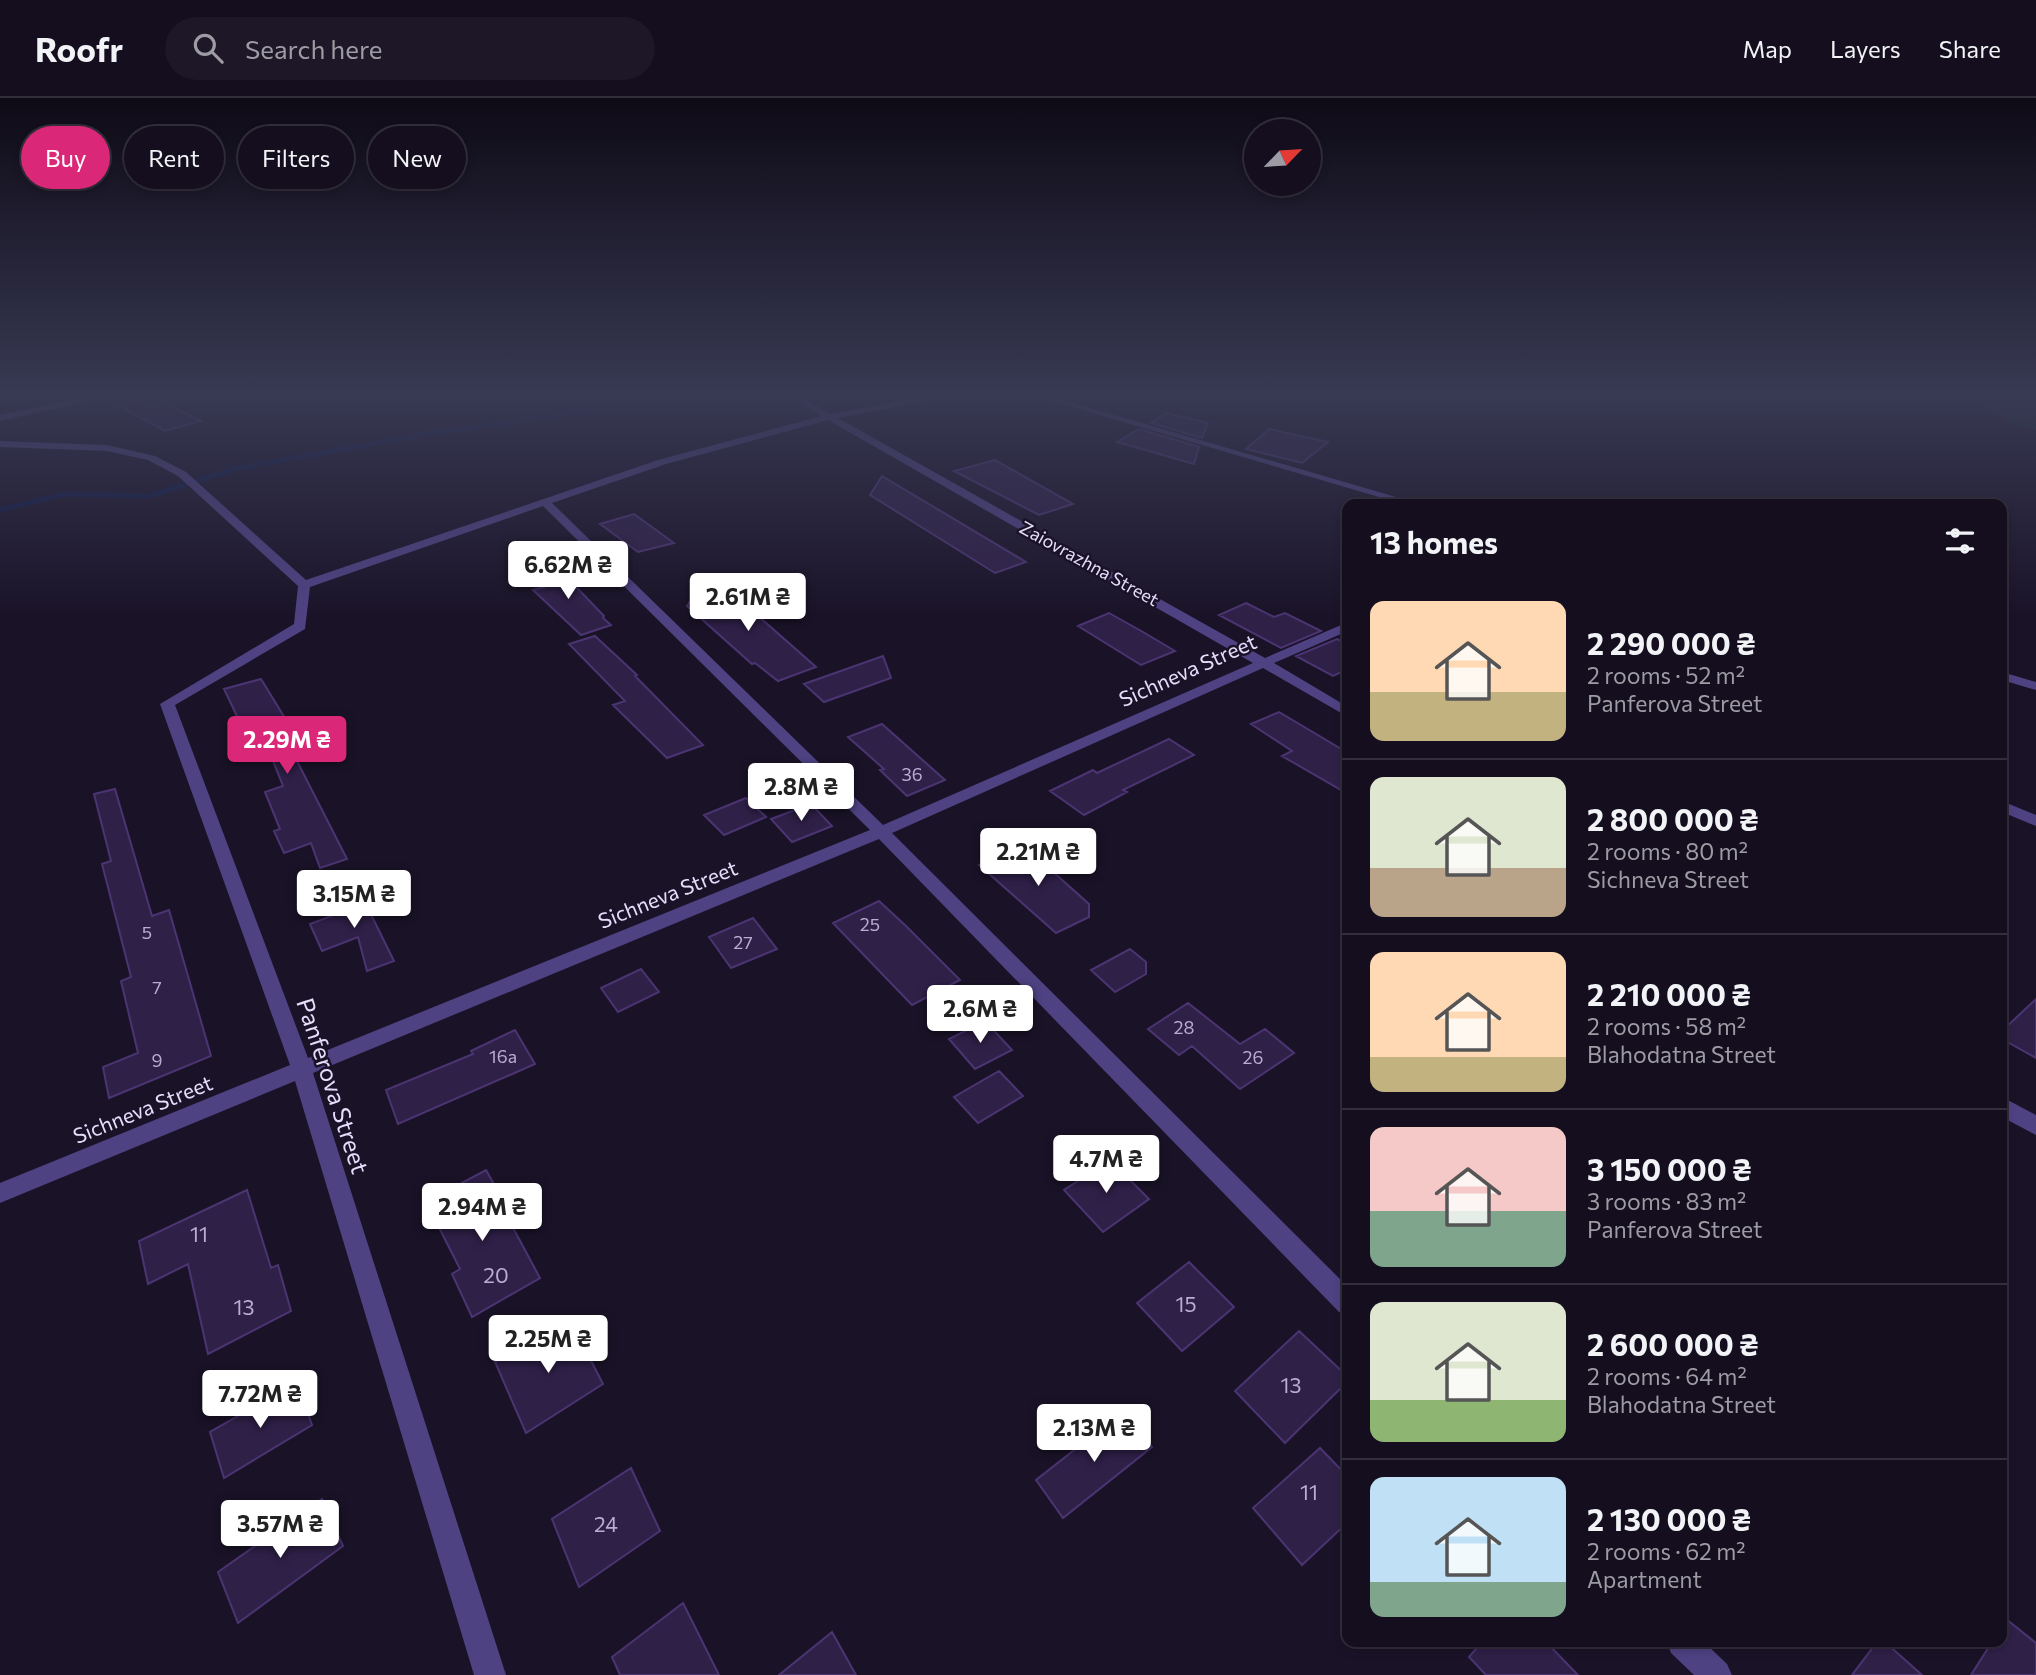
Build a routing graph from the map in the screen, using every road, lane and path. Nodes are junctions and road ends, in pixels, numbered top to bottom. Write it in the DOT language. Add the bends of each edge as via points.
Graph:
graph roads {
  1 [pos="173,470"];
  2 [pos="641,470"];
  3 [pos="922,470"];
  4 [pos="1295,470"];
  5 [pos="1398,499"];
  6 [pos="546,503"];
  7 [pos="304,585"];
  8 [pos="1342,629"];
  9 [pos="1264,663"];
  10 [pos="2007,677"];
  11 [pos="2036,686"];
  12 [pos="1342,709"];
  13 [pos="2007,808"];
  14 [pos="2036,821"];
  15 [pos="881,832"];
  16 [pos="302,1070"];
  17 [pos="2007,1109"];
  18 [pos="2036,1126"];
  19 [pos="0,1193"];
  20 [pos="1342,1298"];
  21 [pos="1687,1647"];
  22 [pos="490,1675"];
  23 [pos="1716,1675"];
  1 -- 7 [label="street"];
  2 -- 6 [label="street"];
  3 -- 9 [label="street, Zaiovrazhna Street"];
  4 -- 5 [label="street"];
  6 -- 7 [label="street"];
  6 -- 15 [label="street"];
  7 -- 16 [label="street, Panferova Street" via="300,626 167,704"];
  8 -- 9 [label="street, Sichneva Street"];
  9 -- 12 [label="street, Zaiovrazhna Street"];
  9 -- 15 [label="street, Sichneva Street"];
  10 -- 11 [label="street"];
  13 -- 14 [label="street"];
  15 -- 16 [label="street, Sichneva Street"];
  15 -- 20 [label="street"];
  16 -- 19 [label="street, Sichneva Street"];
  16 -- 22 [label="street, Panferova Street"];
  17 -- 18 [label="street"];
  21 -- 23 [label="street"];
}
